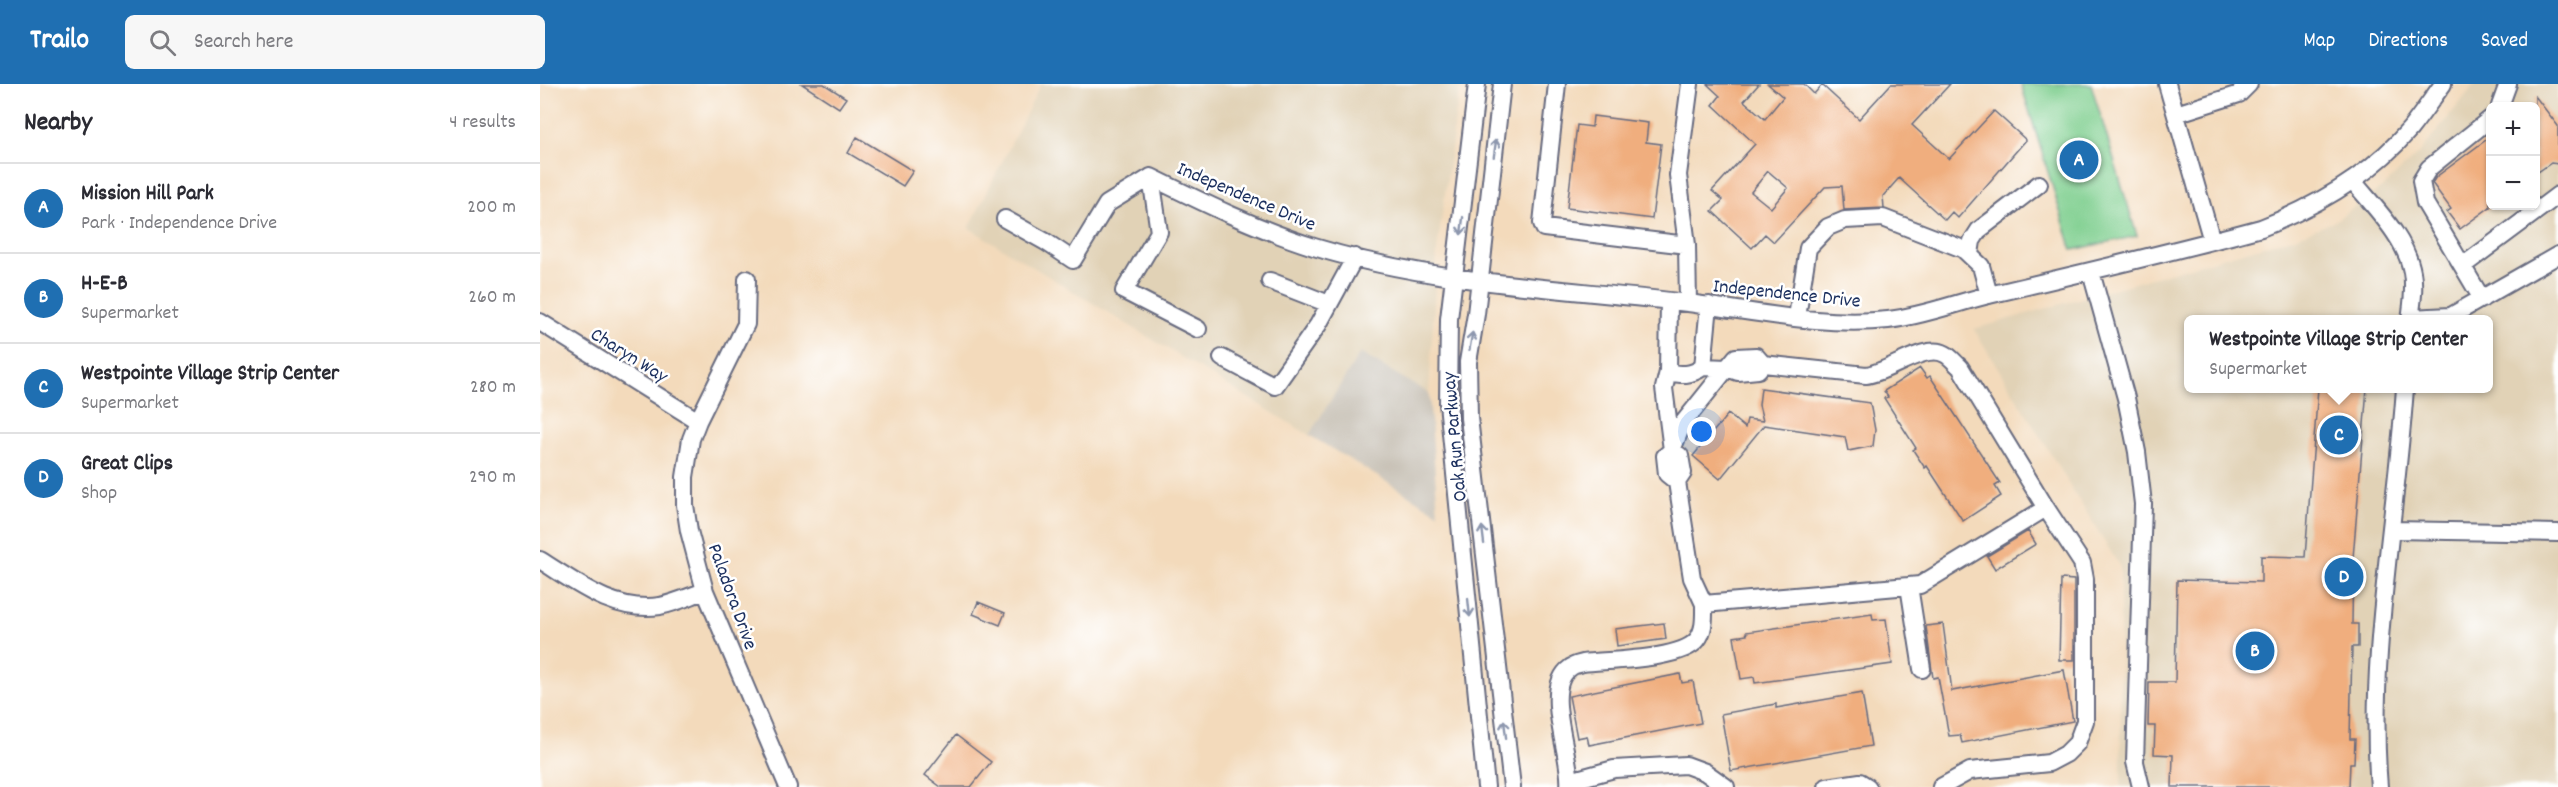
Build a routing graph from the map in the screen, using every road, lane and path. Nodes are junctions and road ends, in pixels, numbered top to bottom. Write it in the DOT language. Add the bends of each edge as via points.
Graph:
graph roads {
  1 [pos="1477,84"];
  2 [pos="1502,84"];
  3 [pos="1557,84"];
  4 [pos="1690,84"];
  5 [pos="2167,84"];
  6 [pos="2249,84"];
  7 [pos="2443,84"];
  8 [pos="2508,84"];
  9 [pos="2501,102"];
  10 [pos="2176,114"];
  11 [pos="2486,122"];
  12 [pos="1151,177"];
  13 [pos="2353,181"];
  14 [pos="2039,184"];
  15 [pos="2558,195"];
  16 [pos="1005,219"];
  17 [pos="2212,241"];
  18 [pos="1687,245"];
  19 [pos="1970,254"];
  20 [pos="2558,255"];
  21 [pos="1355,258"];
  22 [pos="2464,265"];
  23 [pos="2091,272"];
  24 [pos="1454,278"];
  25 [pos="747,279"];
  26 [pos="1480,280"];
  27 [pos="1270,281"];
  28 [pos="1989,295"];
  29 [pos="2482,299"];
  30 [pos="1669,301"];
  31 [pos="1688,303"];
  32 [pos="1329,304"];
  33 [pos="1708,305"];
  34 [pos="2410,315"];
  35 [pos="2453,315"];
  36 [pos="1797,317"];
  37 [pos="540,322"];
  38 [pos="1198,329"];
  39 [pos="1222,358"];
  40 [pos="1703,368"];
  41 [pos="1727,368"];
  42 [pos="1668,372"];
  43 [pos="2405,393"];
  44 [pos="698,421"];
  45 [pos="1672,450"];
  46 [pos="2046,508"];
  47 [pos="2392,530"];
  48 [pos="2558,533"];
  49 [pos="540,560"];
  50 [pos="1909,586"];
  51 [pos="705,591"];
  52 [pos="1704,604"];
  53 [pos="1922,669"];
  54 [pos="1569,784"];
  55 [pos="788,787"];
  56 [pos="1486,787"];
  57 [pos="1512,787"];
  58 [pos="1726,787"];
  59 [pos="1827,787"];
  60 [pos="1868,787"];
  61 [pos="1941,787"];
  62 [pos="2141,787"];
  63 [pos="2379,787"];
  1 -- 24 [label="street, Oak Run Parkway, one-way"];
  26 -- 2 [label="street, Oak Run Parkway, one-way"];
  3 -- 18 [label="street" via="1544,228"];
  4 -- 18 [label="street" via="1678,175"];
  5 -- 10 [label="street"];
  6 -- 10 [label="street" via="2239,94"];
  7 -- 13 [label="street, Independence Drive" via="2394,146"];
  8 -- 9 [label="street"];
  10 -- 17 [label="street"];
  11 -- 22 [label="street" via="2429,168 2421,181 2426,203"];
  12 -- 16 [label="street" via="1107,204 1073,260"];
  12 -- 21 [label="street, Independence Drive" via="1272,233"];
  12 -- 38 [label="street" via="1159,232 1124,291"];
  13 -- 17 [label="street, Independence Drive" via="2284,219"];
  13 -- 34 [label="street" via="2407,256 2413,279"];
  14 -- 19 [label="street" via="1979,230"];
  15 -- 22 [label="street"];
  17 -- 23 [label="street, Independence Drive"];
  18 -- 31 [label="street"];
  19 -- 28 [label="street" via="1981,266"];
  19 -- 36 [label="street" via="1883,218 1845,220 1828,227 1808,248"];
  20 -- 29 [label="street"];
  21 -- 24 [label="street, Independence Drive"];
  21 -- 32 [label="street"];
  22 -- 29 [label="street"];
  23 -- 28 [label="street, Independence Drive"];
  23 -- 62 [label="street" via="2126,398 2144,504 2135,762"];
  24 -- 26 [label="street, Independence Drive"];
  24 -- 56 [label="street, Oak Run Parkway, one-way" via="1449,319 1448,403"];
  25 -- 44 [label="street, Paladora Drive" via="746,324"];
  26 -- 30 [label="street, Independence Drive"];
  57 -- 26 [label="street, Oak Run Parkway, one-way" via="1469,418 1468,362"];
  27 -- 32 [label="street"];
  28 -- 36 [label="street, Independence Drive" via="1889,320 1852,322"];
  29 -- 35 [label="street"];
  30 -- 31 [label="street, Independence Drive"];
  30 -- 42 [label="street"];
  31 -- 33 [label="street, Independence Drive"];
  32 -- 39 [label="street" via="1275,386"];
  33 -- 36 [label="street, Independence Drive"];
  33 -- 40 [label="street"];
  37 -- 44 [label="street, Charyn Way"];
  40 -- 41 [label="street"];
  40 -- 42 [label="street" via="1693,374"];
  41 -- 45 [label="street" via="1683,423"];
  41 -- 46 [label="street" via="1738,372 1758,370 1763,364 1866,375 1882,372 1910,357 1940,352 1960,367"];
  42 -- 45 [label="street" via="1664,388"];
  43 -- 47 [label="street"];
  44 -- 51 [label="street, Paladora Drive" via="687,458 685,505"];
  45 -- 52 [label="street" via="1680,456 1682,464 1683,473 1677,482 1692,578"];
  46 -- 50 [label="street" via="1920,585"];
  46 -- 61 [label="street" via="2082,563 2085,579 2085,721 2077,743 2049,763 1970,771"];
  47 -- 48 [label="street"];
  47 -- 63 [label="street" via="2380,650"];
  49 -- 51 [label="street" via="612,602 638,608"];
  50 -- 52 [label="street"];
  50 -- 53 [label="street"];
  51 -- 55 [label="street, Paladora Drive"];
  52 -- 54 [label="street" via="1701,633 1692,645 1675,652 1583,663 1570,667 1563,675 1558,709"];
  54 -- 58 [label="street" via="1614,769 1686,765 1705,772"];
  59 -- 60 [label="street" via="1860,782"];
}
